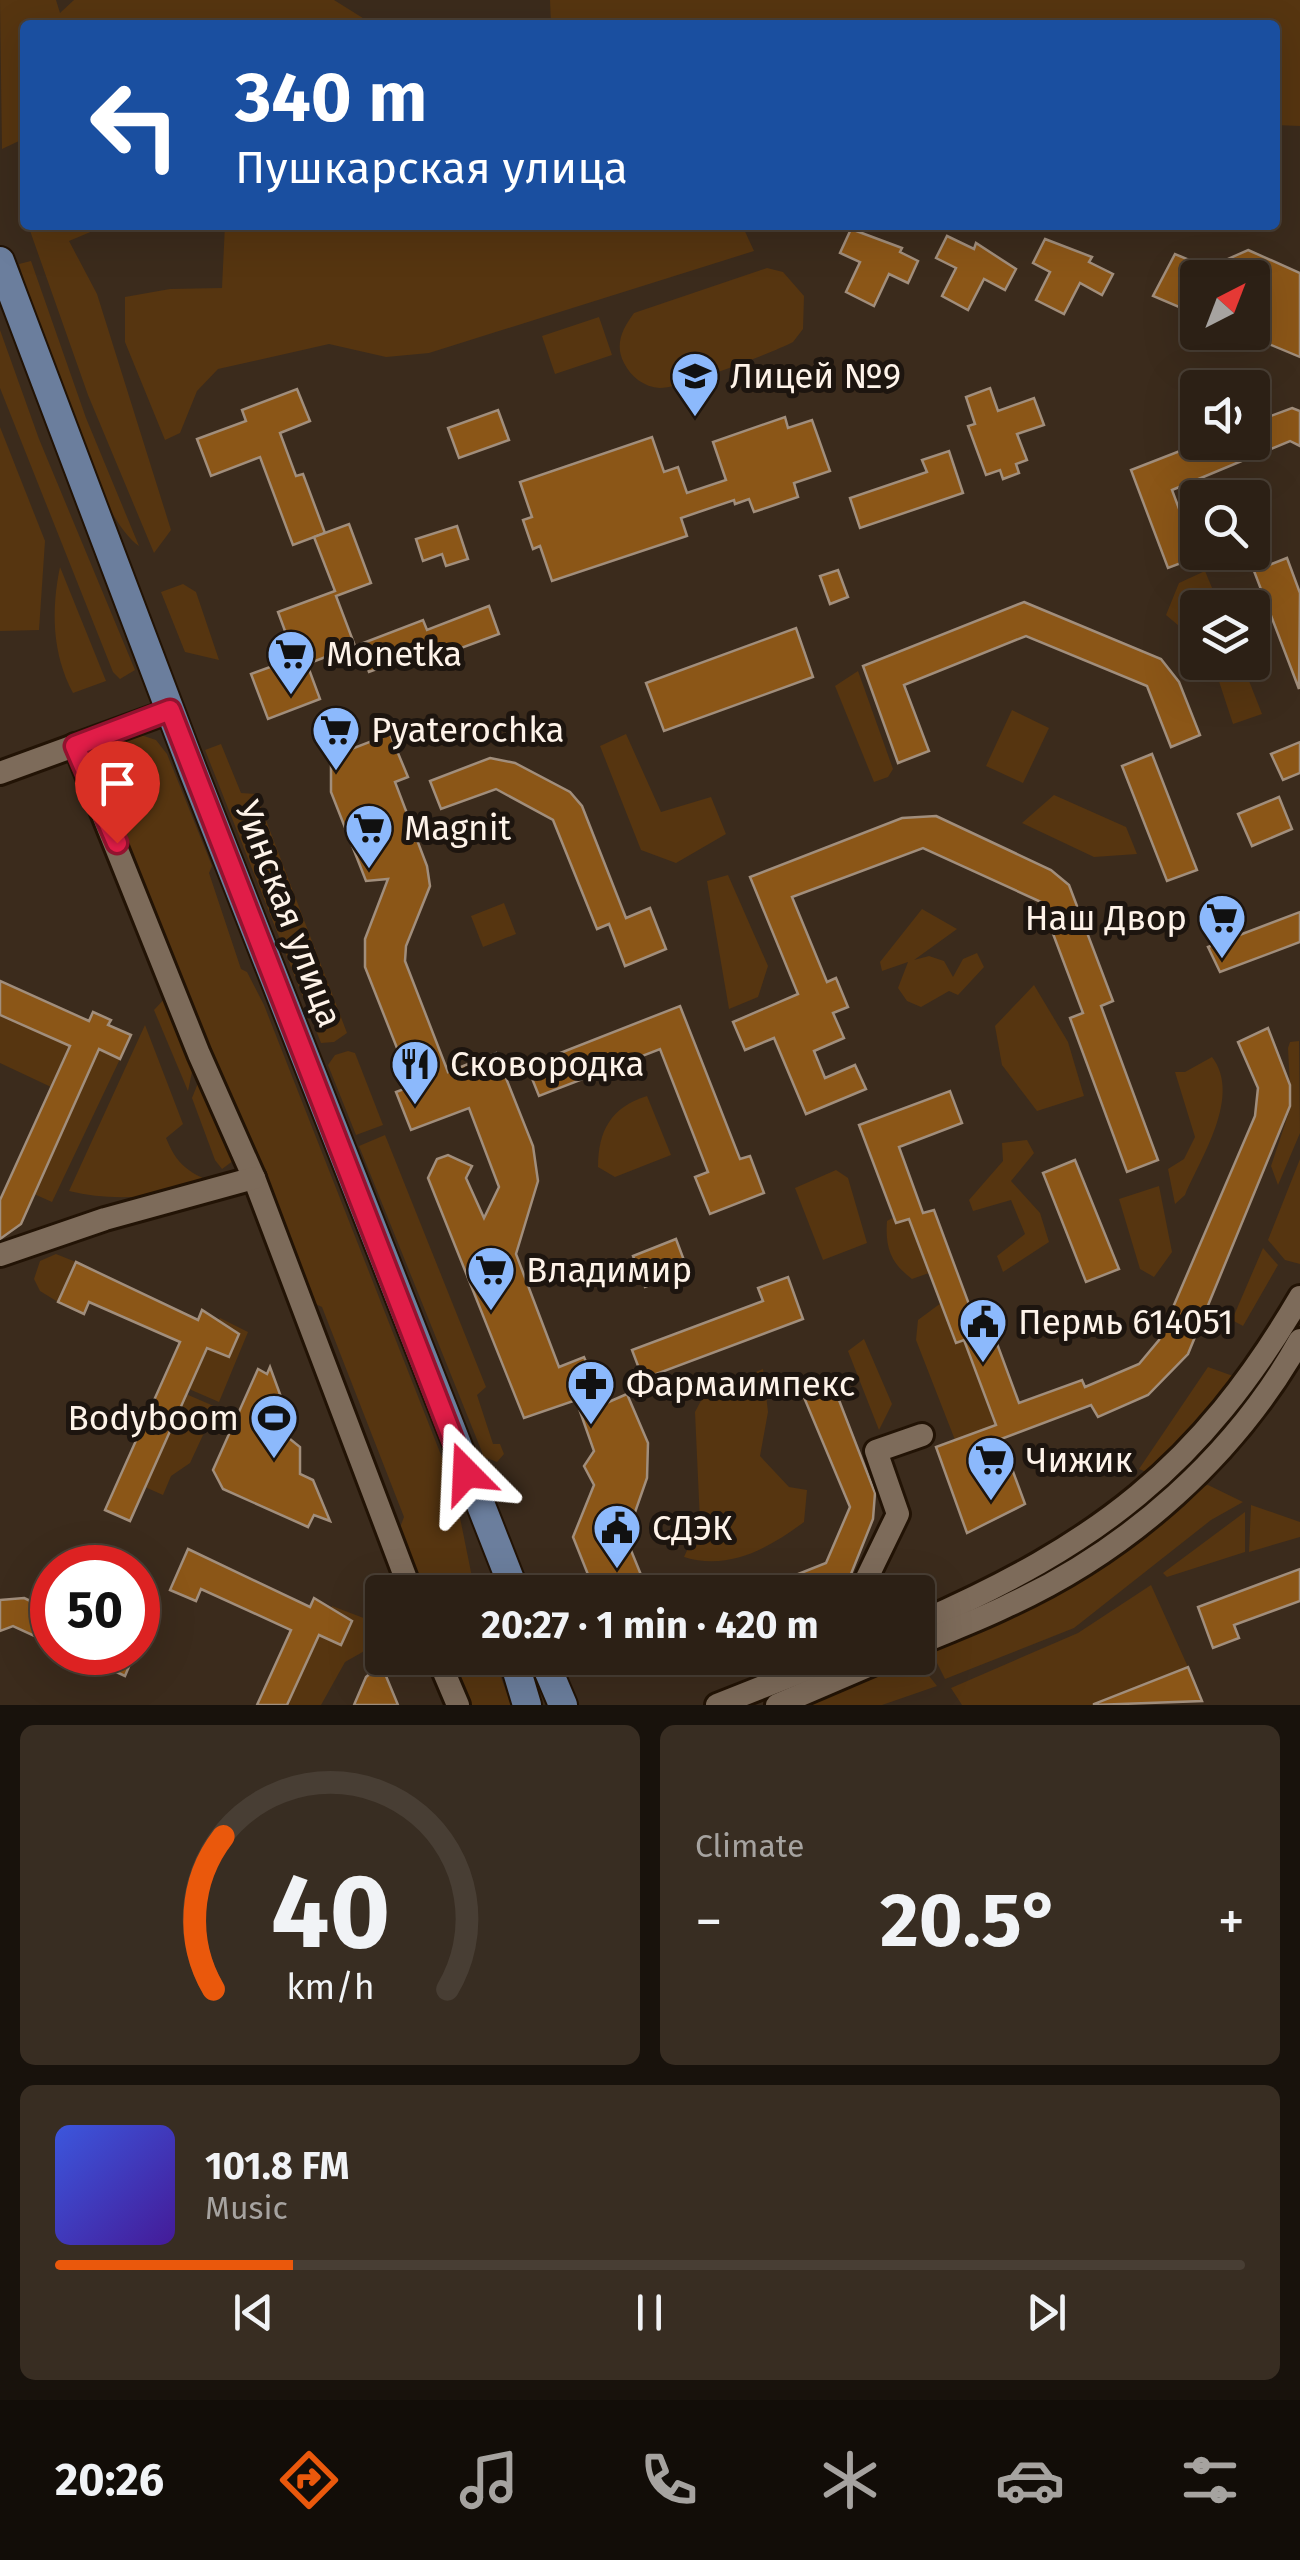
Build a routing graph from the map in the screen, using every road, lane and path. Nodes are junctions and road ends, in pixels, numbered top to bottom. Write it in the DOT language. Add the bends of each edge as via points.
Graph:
graph roads {
  1 [pos="0,261"];
  2 [pos="170,710"];
  3 [pos="75,746"];
  4 [pos="0,773"];
  5 [pos="254,1178"];
  6 [pos="0,1255"];
  7 [pos="1300,1298"];
  8 [pos="1300,1340"];
  9 [pos="922,1435"];
  10 [pos="480,1510"];
  11 [pos="406,1575"];
  12 [pos="494,1575"];
  13 [pos="508,1575"];
  14 [pos="868,1575"];
  15 [pos="935,1615"];
  16 [pos="935,1637"];
  17 [pos="445,1675"];
  18 [pos="518,1675"];
  19 [pos="550,1675"];
  20 [pos="793,1675"];
  21 [pos="847,1675"];
  22 [pos="458,1705"];
  23 [pos="527,1705"];
  24 [pos="563,1705"];
  25 [pos="717,1705"];
  26 [pos="777,1705"];
  1 -- 2 [label="main road, Уинская улица"];
  2 -- 3 [label="street"];
  2 -- 10 [label="main road, Уинская улица"];
  3 -- 4 [label="street"];
  3 -- 5 [label="street"];
  5 -- 6 [label="street"];
  5 -- 11 [label="street"];
  7 -- 15 [label="street" via="1216,1422 1150,1488 1033,1570"];
  8 -- 16 [label="street" via="1205,1467 1146,1520 1011,1605"];
  9 -- 14 [label="street" via="876,1451 898,1514"];
  10 -- 12 [label="main road"];
  10 -- 13 [label="main road, Уинская улица"];
  17 -- 22 [label="street"];
  18 -- 23 [label="main road"];
  19 -- 24 [label="main road"];
  20 -- 25 [label="street"];
  21 -- 26 [label="street"];
}
